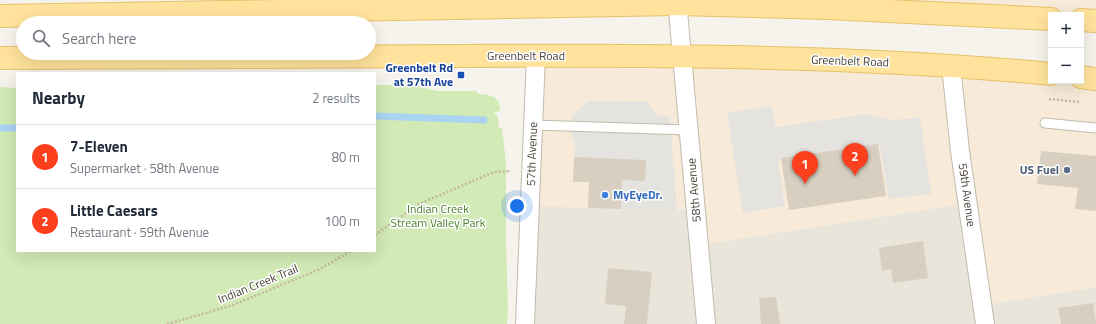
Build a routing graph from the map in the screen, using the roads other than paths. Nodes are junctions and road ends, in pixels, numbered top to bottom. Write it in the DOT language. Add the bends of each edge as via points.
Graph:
graph roads {
  1 [pos="677,2"];
  2 [pos="556,3"];
  3 [pos="370,4"];
  4 [pos="323,5"];
  5 [pos="0,16"];
  6 [pos="1048,19"];
  7 [pos="1084,20"];
  8 [pos="1096,21"];
  9 [pos="536,55"];
  10 [pos="376,56"];
  11 [pos="683,56"];
  12 [pos="0,58"];
  13 [pos="16,58"];
  14 [pos="951,66"];
  15 [pos="1048,74"];
  16 [pos="1084,77"];
  17 [pos="1096,79"];
  18 [pos="1045,124"];
  19 [pos="533,125"];
  20 [pos="1096,128"];
  21 [pos="689,130"];
  22 [pos="525,324"];
  23 [pos="706,324"];
  24 [pos="985,324"];
  1 -- 2 [label="main road"];
  1 -- 6 [label="main road"];
  1 -- 11 [label="street, 58th Avenue"];
  2 -- 3 [label="main road"];
  3 -- 4 [label="main road"];
  4 -- 5 [label="main road"];
  7 -- 8 [label="main road"];
  9 -- 10 [label="main road, Greenbelt Road"];
  9 -- 11 [label="main road, Greenbelt Road"];
  9 -- 19 [label="street, 57th Avenue"];
  11 -- 14 [label="main road, Greenbelt Road"];
  11 -- 21 [label="street, 58th Avenue"];
  12 -- 13 [label="main road, Greenbelt Road"];
  14 -- 15 [label="main road, Greenbelt Road"];
  14 -- 24 [label="street, 59th Avenue" via="960,151"];
  16 -- 17 [label="main road"];
  18 -- 20 [label="lane"];
  19 -- 21 [label="lane"];
  19 -- 22 [label="street, 57th Avenue"];
  21 -- 23 [label="street, 58th Avenue"];
}
